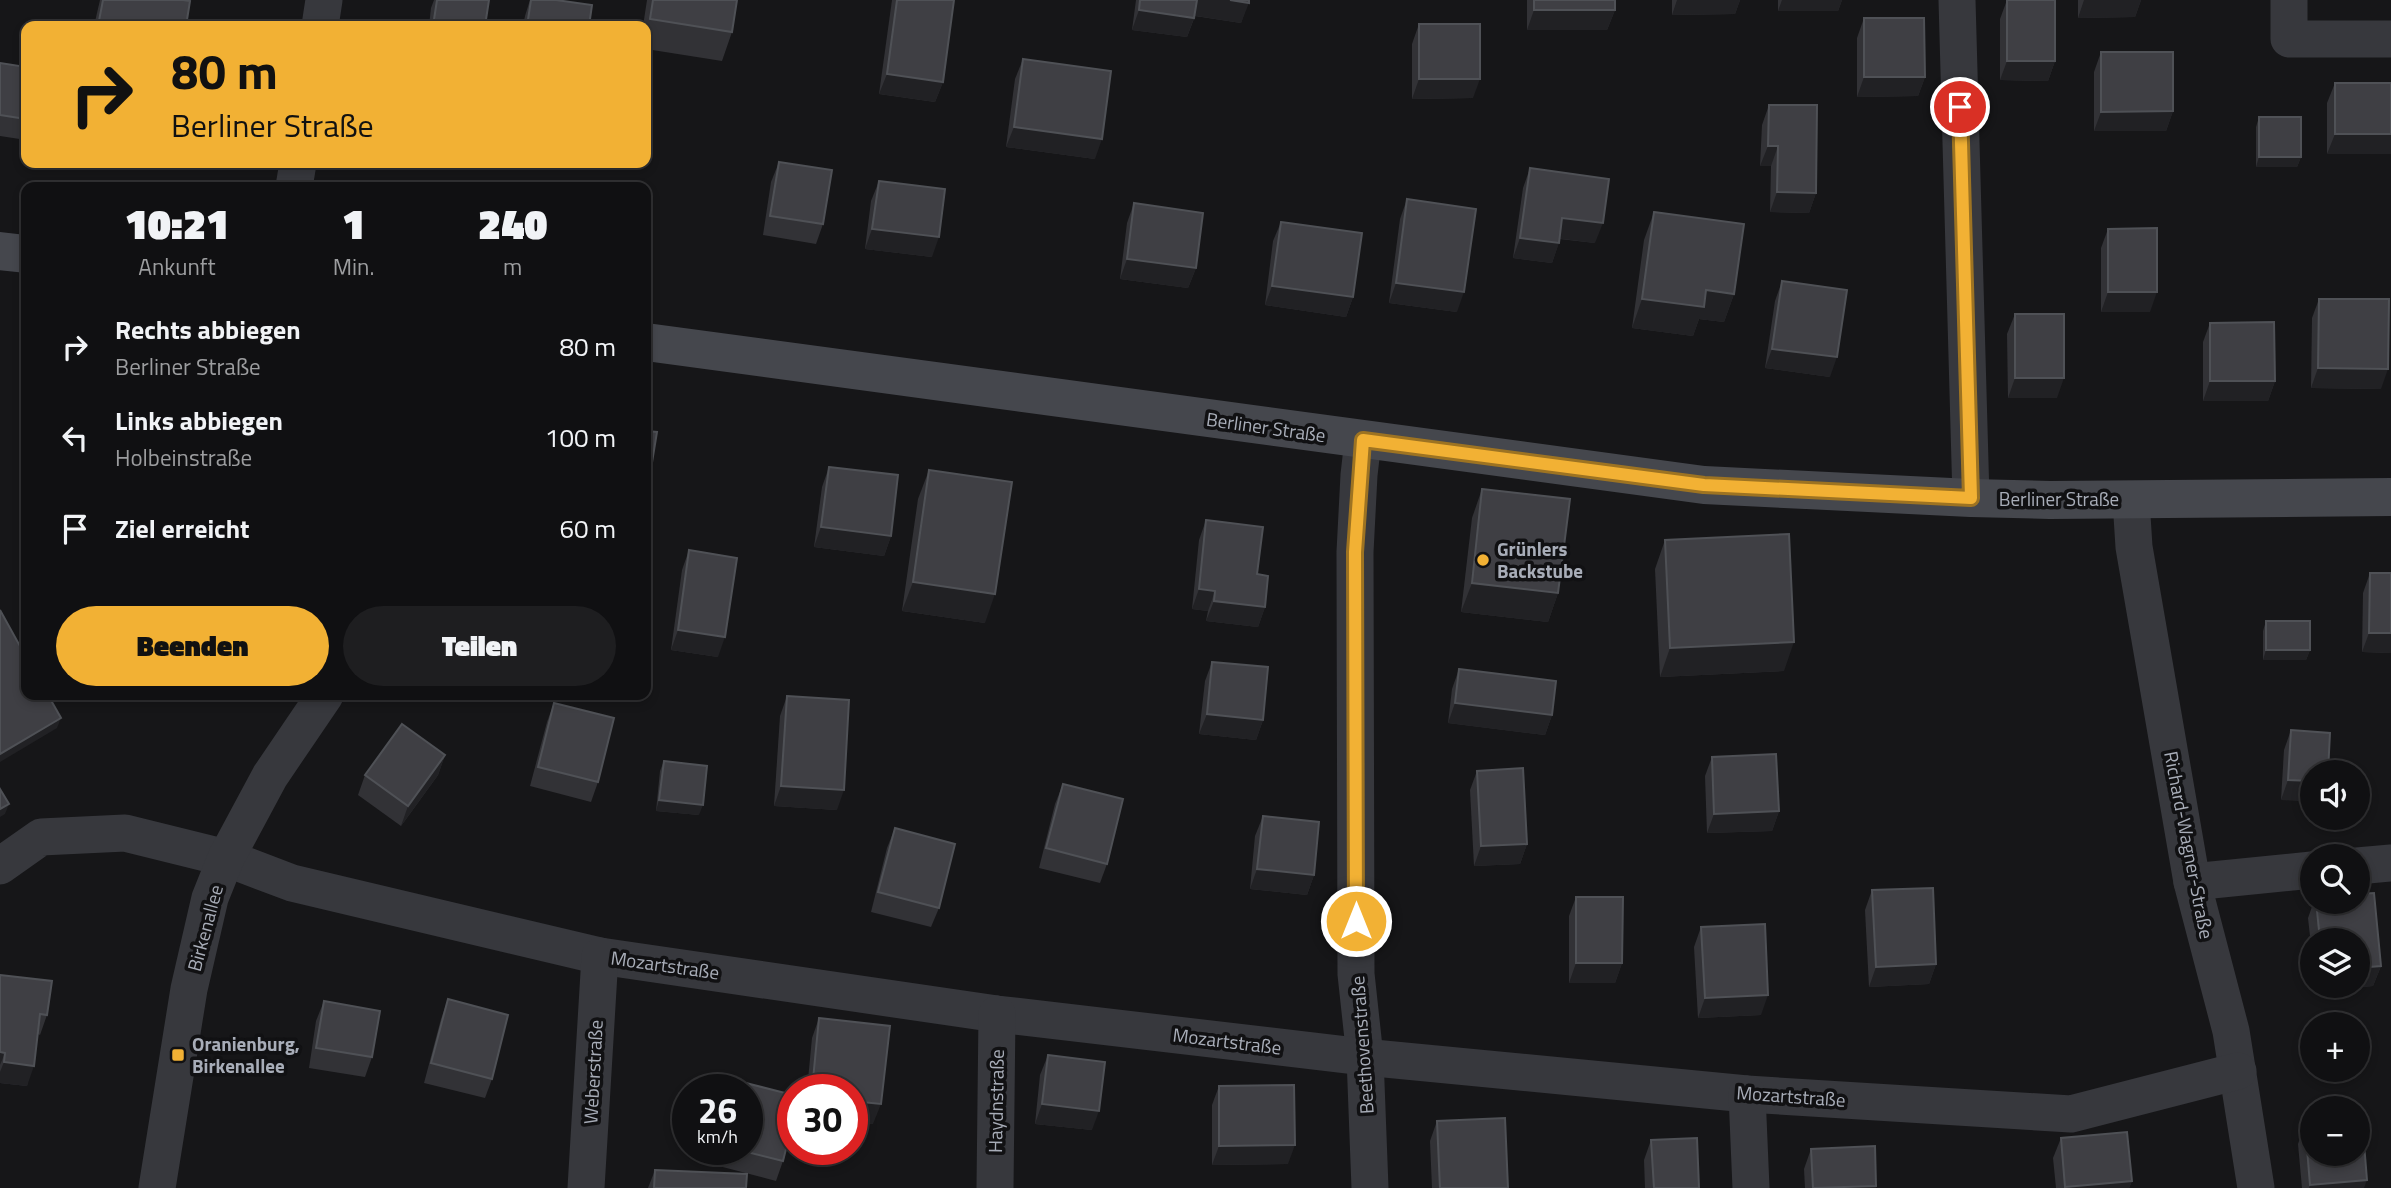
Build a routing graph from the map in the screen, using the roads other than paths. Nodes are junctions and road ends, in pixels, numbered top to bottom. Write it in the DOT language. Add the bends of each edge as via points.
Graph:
graph roads {
  1 [pos="324,0"];
  2 [pos="1957,0"];
  3 [pos="2289,0"];
  4 [pos="321,21"];
  5 [pos="2391,39"];
  6 [pos="0,251"];
  7 [pos="21,253"];
  8 [pos="651,343"];
  9 [pos="1363,440"];
  10 [pos="2391,497"];
  11 [pos="1971,498"];
  12 [pos="2131,500"];
  13 [pos="322,700"];
  14 [pos="226,858"];
  15 [pos="2391,863"];
  16 [pos="2370,865"];
  17 [pos="0,866"];
  18 [pos="2300,871"];
  19 [pos="2192,883"];
  20 [pos="600,956"];
  21 [pos="997,1014"];
  22 [pos="1365,1057"];
  23 [pos="2238,1071"];
  24 [pos="1747,1094"];
  25 [pos="157,1188"];
  26 [pos="586,1188"];
  27 [pos="995,1188"];
  28 [pos="1370,1188"];
  29 [pos="1751,1188"];
  30 [pos="2256,1188"];
  1 -- 4 [label="street"];
  2 -- 11 [label="street"];
  3 -- 5 [label="street" via="2289,39"];
  6 -- 7 [label="main road"];
  8 -- 9 [label="main road, Berliner Straße"];
  9 -- 11 [label="main road, Berliner Straße" via="1704,485"];
  9 -- 22 [label="street, Beethovenstraße" via="1355,552 1356,974"];
  10 -- 12 [label="main road, Berliner Straße"];
  11 -- 12 [label="main road, Berliner Straße"];
  12 -- 19 [label="street, Richard-Wagner-Straße" via="2134,547"];
  13 -- 14 [label="street, Birkenallee" via="270,776"];
  14 -- 17 [label="street, Mozartstraße" via="125,832 41,837"];
  14 -- 20 [label="street, Mozartstraße" via="292,883"];
  14 -- 25 [label="street, Birkenallee" via="210,898 189,989"];
  15 -- 16 [label="street"];
  18 -- 19 [label="street"];
  19 -- 23 [label="street, Richard-Wagner-Straße"];
  20 -- 21 [label="street, Mozartstraße"];
  20 -- 26 [label="street, Weberstraße"];
  21 -- 22 [label="street, Mozartstraße"];
  21 -- 27 [label="street, Haydnstraße"];
  22 -- 24 [label="street, Mozartstraße"];
  22 -- 28 [label="street, Beethovenstraße"];
  23 -- 24 [label="street, Mozartstraße" via="2071,1114"];
  23 -- 30 [label="street, Richard-Wagner-Straße"];
  24 -- 29 [label="street"];
}
